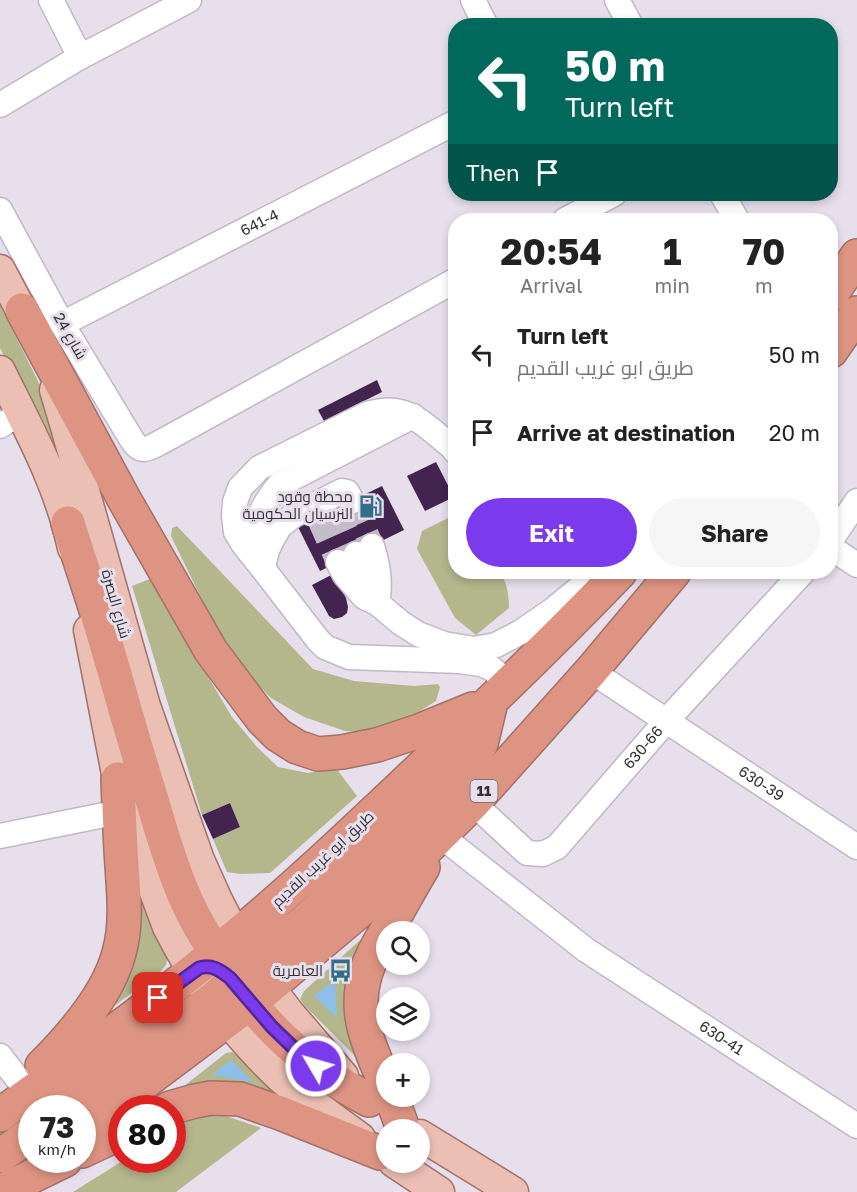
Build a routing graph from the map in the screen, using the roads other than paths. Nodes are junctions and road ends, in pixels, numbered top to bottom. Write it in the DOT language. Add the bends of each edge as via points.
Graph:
graph roads {
  1 [pos="51,0"];
  2 [pos="189,0"];
  3 [pos="473,0"];
  4 [pos="617,0"];
  5 [pos="482,18"];
  6 [pos="627,18"];
  7 [pos="80,57"];
  8 [pos="0,105"];
  9 [pos="448,126"];
  10 [pos="601,201"];
  11 [pos="0,210"];
  12 [pos="578,213"];
  13 [pos="857,256"];
  14 [pos="0,270"];
  15 [pos="448,284"];
  16 [pos="838,284"];
  17 [pos="22,310"];
  18 [pos="857,313"];
  19 [pos="62,324"];
  20 [pos="838,341"];
  21 [pos="0,371"];
  22 [pos="10,420"];
  23 [pos="448,444"];
  24 [pos="857,501"];
  25 [pos="330,506"];
  26 [pos="68,523"];
  27 [pos="838,530"];
  28 [pos="838,553"];
  29 [pos="355,554"];
  30 [pos="857,565"];
  31 [pos="264,570"];
  32 [pos="591,579"];
  33 [pos="613,579"];
  34 [pos="668,579"];
  35 [pos="797,579"];
  36 [pos="591,671"];
  37 [pos="496,697"];
  38 [pos="667,720"];
  39 [pos="118,779"];
  40 [pos="473,803"];
  41 [pos="119,812"];
  42 [pos="0,836"];
  43 [pos="441,836"];
  44 [pos="857,847"];
  45 [pos="233,979"];
  46 [pos="0,1056"];
  47 [pos="82,1095"];
  48 [pos="11,1097"];
  49 [pos="186,1104"];
  50 [pos="397,1112"];
  51 [pos="0,1115"];
  52 [pos="96,1115"];
  53 [pos="857,1126"];
  54 [pos="18,1143"];
  55 [pos="376,1150"];
  56 [pos="376,1153"];
  57 [pos="0,1156"];
  58 [pos="24,1173"];
  59 [pos="38,1173"];
  60 [pos="410,1173"];
  61 [pos="0,1191"];
  62 [pos="439,1192"];
  63 [pos="513,1192"];
  1 -- 7 [label="street"];
  2 -- 7 [label="street"];
  3 -- 5 [label="street"];
  4 -- 6 [label="street"];
  7 -- 8 [label="street"];
  9 -- 19 [label="street, 641-4"];
  10 -- 12 [label="street"];
  11 -- 19 [label="street, شارع 24"];
  13 -- 16 [label="highway"];
  14 -- 17 [label="main road, شارع البصرة"];
  15 -- 19 [label="street, شارع 24" via="150,448 141,449 134,444"];
  17 -- 37 [label="highway" via="211,651 278,735 318,754 342,752 419,731"];
  17 -- 45 [label="main road, شارع البصرة" via="40,346 66,427 145,706 216,898"];
  18 -- 20 [label="highway"];
  21 -- 22 [label="main road, شارع البصرة"];
  22 -- 26 [label="main road, شارع البصرة" via="54,485"];
  23 -- 31 [label="street" via="413,416 279,485 258,518 258,552"];
  24 -- 27 [label="street"];
  25 -- 31 [label="street" via="294,515 280,526 267,550"];
  26 -- 39 [label="main road, شارع البصرة"];
  26 -- 45 [label="highway" via="175,873 195,917"];
  28 -- 30 [label="street"];
  29 -- 32 [label="street" via="377,603 401,623 444,644 474,649 496,645 521,632"];
  31 -- 37 [label="street" via="325,646 357,658 481,664 496,672 502,681"];
  33 -- 37 [label="highway"];
  34 -- 36 [label="highway, 11"];
  35 -- 38 [label="street, 630-66"];
  36 -- 38 [label="street, 630-39"];
  36 -- 40 [label="highway, 11"];
  37 -- 45 [label="highway" via="482,744 460,773 304,922"];
  38 -- 40 [label="street, 630-66" via="557,848 543,854 527,853"];
  38 -- 44 [label="street, 630-39"];
  39 -- 41 [label="highway"];
  39 -- 45 [label="main road, شارع البصرة" via="132,830 168,927"];
  40 -- 43 [label="highway, 11"];
  41 -- 42 [label="street"];
  41 -- 48 [label="highway" via="125,916 110,980 57,1051"];
  43 -- 45 [label="highway, 11" via="357,914"];
  43 -- 50 [label="highway" via="376,947 362,988 364,1027"];
  43 -- 53 [label="street, 630-41" via="586,950"];
  45 -- 47 [label="highway"];
  45 -- 50 [label="highway" via="301,1055 354,1092"];
  45 -- 51 [label="highway, 11"];
  45 -- 52 [label="highway, 11"];
  45 -- 55 [label="main road" via="243,1038 308,1100"];
  46 -- 48 [label="street"];
  49 -- 56 [label="highway" via="211,1098 240,1099"];
  50 -- 63 [label="main road"];
  54 -- 57 [label="highway"];
  58 -- 61 [label="highway"];
  59 -- 61 [label="highway"];
  60 -- 62 [label="main road"];
}
